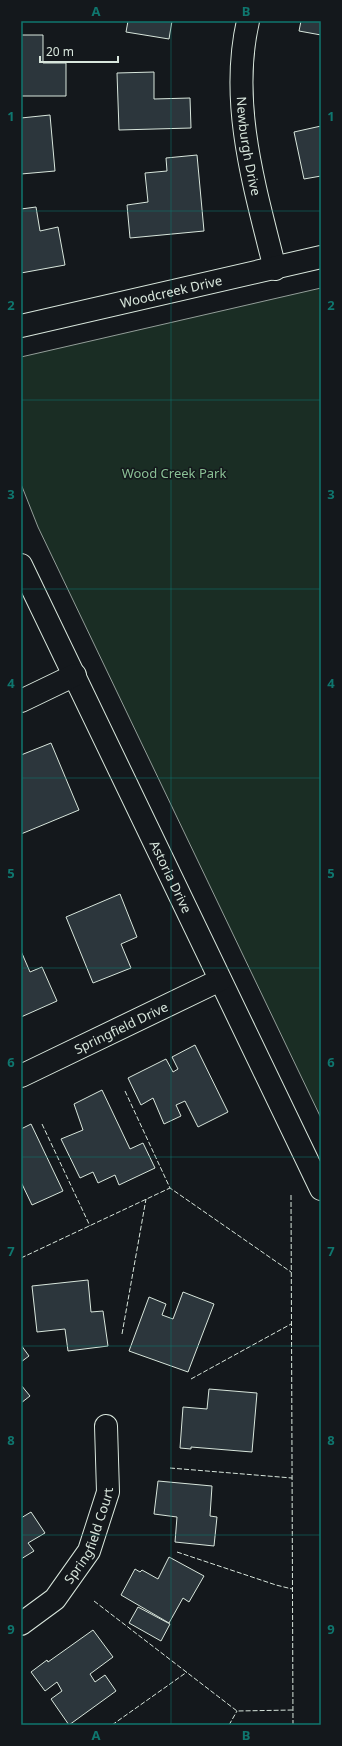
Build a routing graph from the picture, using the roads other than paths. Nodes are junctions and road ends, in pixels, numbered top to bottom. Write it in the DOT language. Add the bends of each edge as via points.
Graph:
graph roads {
  1 [pos="248,21"];
  2 [pos="321,258"];
  3 [pos="275,269"];
  4 [pos="21,326"];
  5 [pos="21,565"];
  6 [pos="75,675"];
  7 [pos="21,701"];
  8 [pos="220,980"];
  9 [pos="21,1076"];
  10 [pos="321,1189"];
  11 [pos="106,1426"];
  12 [pos="21,1624"];
  1 -- 3 [label="street, Newburgh Drive" via="244,36 240,102 254,182"];
  2 -- 3 [label="street, Woodcreek Drive"];
  3 -- 4 [label="street, Woodcreek Drive"];
  5 -- 6 [label="street, Astoria Drive"];
  6 -- 7 [label="street"];
  6 -- 8 [label="street, Astoria Drive"];
  8 -- 9 [label="street, Springfield Drive"];
  8 -- 10 [label="street, Astoria Drive"];
  11 -- 12 [label="street, Springfield Court" via="108,1492 89,1551 54,1599"];
}
